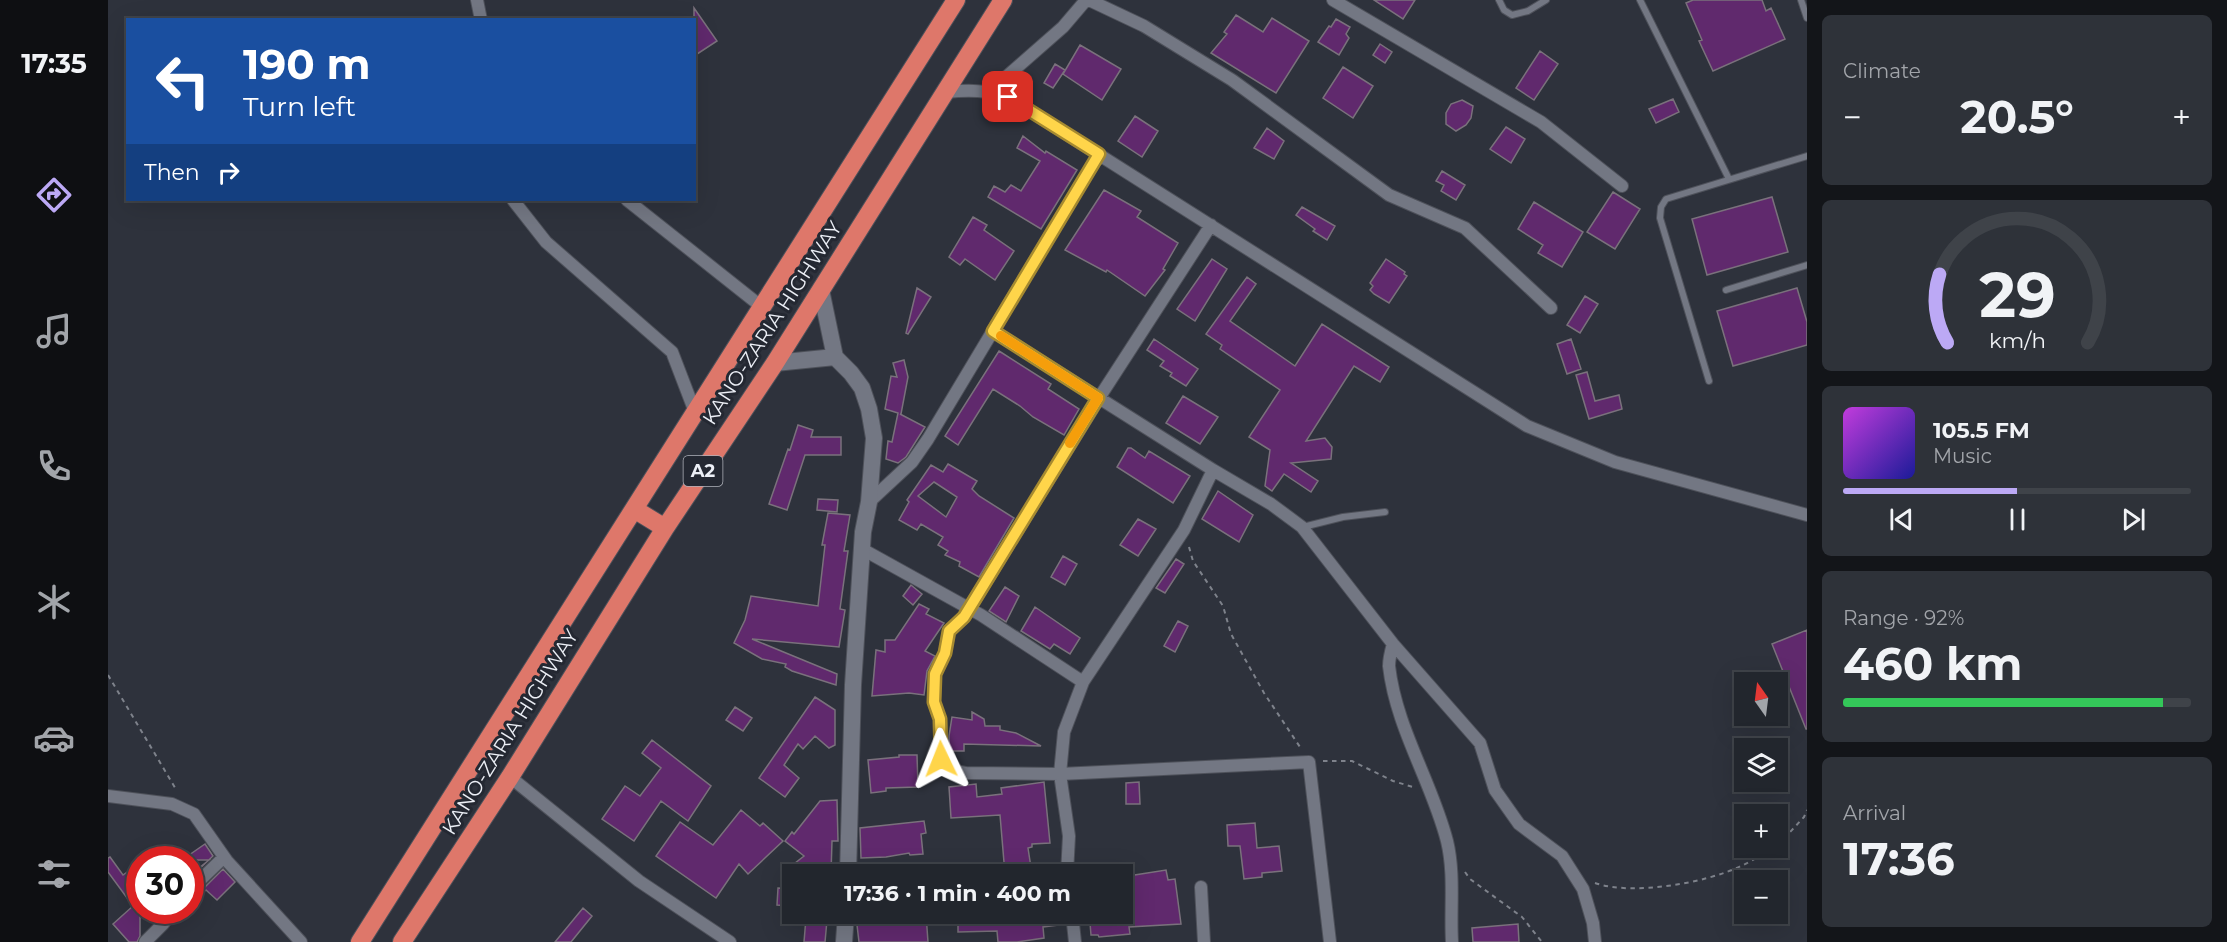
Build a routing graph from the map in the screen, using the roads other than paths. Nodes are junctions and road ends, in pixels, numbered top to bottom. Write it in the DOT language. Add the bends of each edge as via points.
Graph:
graph roads {
  1 [pos="477,0"];
  2 [pos="956,0"];
  3 [pos="1003,0"];
  4 [pos="1087,0"];
  5 [pos="1333,0"];
  6 [pos="1498,0"];
  7 [pos="1546,0"];
  8 [pos="1640,0"];
  9 [pos="1801,0"];
  10 [pos="481,18"];
  11 [pos="1807,18"];
  12 [pos="990,91"];
  13 [pos="946,92"];
  14 [pos="1099,154"];
  15 [pos="1807,156"];
  16 [pos="1729,178"];
  17 [pos="1622,186"];
  18 [pos="514,201"];
  19 [pos="628,201"];
  20 [pos="1211,225"];
  21 [pos="1807,266"];
  22 [pos="821,290"];
  23 [pos="1726,290"];
  24 [pos="762,307"];
  25 [pos="1551,308"];
  26 [pos="993,331"];
  27 [pos="835,357"];
  28 [pos="776,363"];
  29 [pos="1709,381"];
  30 [pos="1098,398"];
  31 [pos="695,411"];
  32 [pos="1213,470"];
  33 [pos="868,502"];
  34 [pos="634,509"];
  35 [pos="1385,512"];
  36 [pos="1807,515"];
  37 [pos="1302,527"];
  38 [pos="665,528"];
  39 [pos="862,549"];
  40 [pos="969,608"];
  41 [pos="1393,644"];
  42 [pos="1083,682"];
  43 [pos="1060,774"];
  44 [pos="510,777"];
  45 [pos="108,796"];
  46 [pos="224,857"];
  47 [pos="848,864"];
  48 [pos="1068,864"];
  49 [pos="204,876"];
  50 [pos="1201,887"];
  51 [pos="163,924"];
  52 [pos="845,924"];
  53 [pos="1073,924"];
  54 [pos="145,942"];
  55 [pos="301,942"];
  56 [pos="360,942"];
  57 [pos="402,942"];
  58 [pos="730,942"];
  59 [pos="844,942"];
  60 [pos="1075,942"];
  61 [pos="1204,942"];
  62 [pos="1330,942"];
  63 [pos="1452,942"];
  64 [pos="1595,942"];
  1 -- 10 [label="street"];
  2 -- 24 [label="highway, KANO-ZARIA HIGHWAY / A2"];
  3 -- 13 [label="highway, KANO-ZARIA HIGHWAY / A2"];
  4 -- 12 [label="street" via="1063,27"];
  4 -- 25 [label="street" via="1144,26 1232,80 1389,195 1465,228"];
  5 -- 17 [label="street" via="1541,122"];
  6 -- 7 [label="lane" via="1512,15"];
  8 -- 16 [label="lane"];
  9 -- 11 [label="lane"];
  12 -- 13 [label="street"];
  12 -- 14 [label="street" via="1008,97"];
  13 -- 22 [label="highway, KANO-ZARIA HIGHWAY / A2"];
  14 -- 20 [label="street"];
  14 -- 26 [label="street"];
  15 -- 16 [label="lane"];
  16 -- 29 [label="lane" via="1666,199 1661,207 1660,218"];
  18 -- 31 [label="street" via="546,242 672,352"];
  19 -- 24 [label="street"];
  20 -- 30 [label="street"];
  20 -- 36 [label="street" via="1527,426 1615,462"];
  21 -- 23 [label="lane"];
  22 -- 27 [label="street"];
  22 -- 28 [label="highway, KANO-ZARIA HIGHWAY / A2"];
  24 -- 31 [label="highway, KANO-ZARIA HIGHWAY / A2"];
  26 -- 30 [label="street"];
  26 -- 33 [label="street" via="912,462"];
  27 -- 28 [label="street"];
  27 -- 33 [label="street" via="862,388 869,409 874,438"];
  28 -- 38 [label="highway, KANO-ZARIA HIGHWAY / A2"];
  30 -- 32 [label="street"];
  30 -- 40 [label="street"];
  31 -- 34 [label="highway, KANO-ZARIA HIGHWAY / A2"];
  32 -- 37 [label="street"];
  32 -- 42 [label="street" via="1184,530"];
  33 -- 39 [label="street"];
  34 -- 38 [label="highway"];
  34 -- 56 [label="highway, KANO-ZARIA HIGHWAY / A2"];
  35 -- 37 [label="lane"];
  37 -- 41 [label="street"];
  38 -- 44 [label="highway, KANO-ZARIA HIGHWAY / A2"];
  39 -- 40 [label="street"];
  39 -- 47 [label="street" via="853,685"];
  40 -- 42 [label="street"];
  40 -- 43 [label="street" via="949,631 945,653 935,674 941,759 948,768 966,773"];
  41 -- 63 [label="street" via="1389,664 1401,718 1448,844"];
  41 -- 64 [label="street" via="1480,743 1495,790 1519,824 1562,856 1583,889"];
  42 -- 43 [label="street" via="1064,732"];
  43 -- 48 [label="street" via="1069,836"];
  43 -- 62 [label="street" via="1309,762"];
  44 -- 57 [label="highway, KANO-ZARIA HIGHWAY / A2"];
  44 -- 58 [label="street" via="639,881"];
  45 -- 46 [label="street" via="172,804 194,814"];
  46 -- 49 [label="street"];
  46 -- 55 [label="street"];
  50 -- 61 [label="street"];
  51 -- 54 [label="street"];
  52 -- 59 [label="street"];
  53 -- 60 [label="street"];
}
